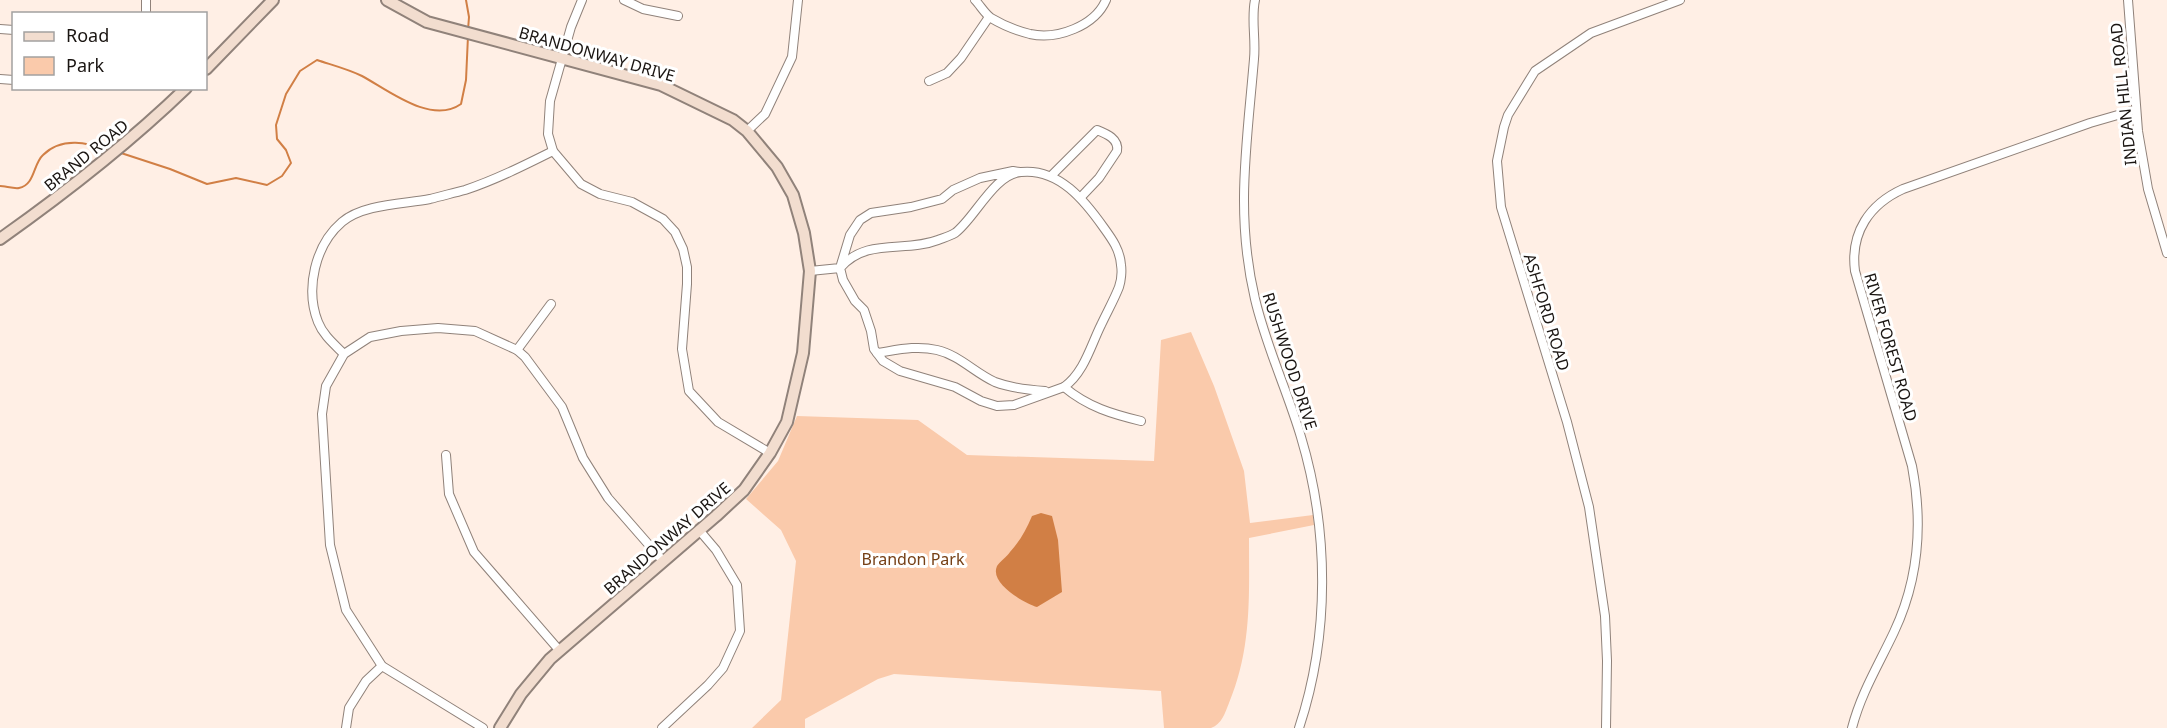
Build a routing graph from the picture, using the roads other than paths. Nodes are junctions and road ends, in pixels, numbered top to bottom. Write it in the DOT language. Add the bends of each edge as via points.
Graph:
graph roads {
  1 [pos="273,0"];
  2 [pos="387,0"];
  3 [pos="582,0"];
  4 [pos="624,0"];
  5 [pos="798,0"];
  6 [pos="975,0"];
  7 [pos="1106,0"];
  8 [pos="1255,0"];
  9 [pos="1680,0"];
  10 [pos="2128,0"];
  11 [pos="678,16"];
  12 [pos="989,17"];
  13 [pos="562,58"];
  14 [pos="207,68"];
  15 [pos="929,81"];
  16 [pos="184,90"];
  17 [pos="2135,110"];
  18 [pos="747,132"];
  19 [pos="553,151"];
  20 [pos="1020,172"];
  21 [pos="1051,176"];
  22 [pos="1081,197"];
  23 [pos="0,240"];
  24 [pos="2167,253"];
  25 [pos="840,268"];
  26 [pos="810,271"];
  27 [pos="551,304"];
  28 [pos="518,350"];
  29 [pos="877,353"];
  30 [pos="344,354"];
  31 [pos="1064,387"];
  32 [pos="1050,392"];
  33 [pos="1142,421"];
  34 [pos="770,453"];
  35 [pos="446,455"];
  36 [pos="699,530"];
  37 [pos="663,561"];
  38 [pos="559,650"];
  39 [pos="382,666"];
  40 [pos="346,728"];
  41 [pos="483,728"];
  42 [pos="500,728"];
  43 [pos="662,728"];
  44 [pos="1299,728"];
  45 [pos="1606,728"];
  46 [pos="1852,728"];
  1 -- 14 [label="street"];
  2 -- 13 [label="street, BRANDONWAY DRIVE" via="427,22"];
  3 -- 13 [label="street"];
  4 -- 11 [label="street" via="643,9"];
  5 -- 18 [label="street" via="792,57 765,114"];
  6 -- 12 [label="street"];
  7 -- 12 [label="street" via="1090,20 1053,34 1030,34"];
  8 -- 44 [label="street, RUSHWOOD DRIVE" via="1255,50 1243,185 1249,268 1262,323 1309,466 1322,561 1318,640"];
  9 -- 45 [label="street, ASHFORD ROAD" via="1591,33 1535,71 1508,115 1498,149 1500,201 1589,507 1605,616"];
  10 -- 17 [label="street, INDIAN HILL ROAD"];
  12 -- 15 [label="street" via="947,73"];
  13 -- 18 [label="street, BRANDONWAY DRIVE" via="661,85 733,120"];
  13 -- 19 [label="street" via="550,101 548,134"];
  16 -- 23 [label="street, BRAND ROAD" via="129,141"];
  17 -- 24 [label="street, INDIAN HILL ROAD" via="2148,189"];
  17 -- 46 [label="street, RIVER FOREST ROAD" via="1903,189 1881,201 1861,228 1855,271 1912,466 1919,520 1916,562 1906,601 1865,689"];
  18 -- 26 [label="street, BRANDONWAY DRIVE" via="777,167 792,195"];
  19 -- 30 [label="street" via="466,189 431,199 374,207 343,221 321,247 313,279 318,323"];
  19 -- 34 [label="street" via="581,184 600,194 632,202 663,219 675,232 687,267 682,349 689,391 718,422"];
  20 -- 21 [label="street"];
  20 -- 25 [label="street" via="1003,180 954,234 929,244 884,246 855,255"];
  20 -- 25 [label="street" via="980,178 942,199 871,213 860,220 850,235"];
  21 -- 22 [label="street"];
  21 -- 22 [label="street" via="1097,130 1114,139 1116,151"];
  22 -- 31 [label="street" via="1116,245 1121,265 1119,286 1084,362"];
  25 -- 26 [label="street"];
  25 -- 29 [label="street" via="855,302 864,310"];
  26 -- 34 [label="street, BRANDONWAY DRIVE" via="803,353 787,422"];
  27 -- 28 [label="street"];
  28 -- 30 [label="street" via="475,332 438,328 370,337"];
  28 -- 37 [label="street" via="562,407 583,458 608,498"];
  29 -- 32 [label="street" via="914,347 939,350 993,381"];
  29 -- 32 [label="street" via="883,362 900,371 955,387 997,406 1014,405"];
  30 -- 39 [label="street" via="326,386 322,414 330,545 346,610"];
  31 -- 32 [label="street"];
  31 -- 33 [label="street" via="1105,412"];
  34 -- 36 [label="street, BRANDONWAY DRIVE" via="744,490"];
  35 -- 38 [label="street" via="449,494 474,552"];
  36 -- 37 [label="street, BRANDONWAY DRIVE"];
  36 -- 43 [label="street" via="737,585 740,631 723,668"];
  37 -- 38 [label="street, BRANDONWAY DRIVE"];
  38 -- 42 [label="street, BRANDONWAY DRIVE" via="521,694"];
  39 -- 40 [label="street" via="366,681 349,708"];
  39 -- 41 [label="street"];
}
